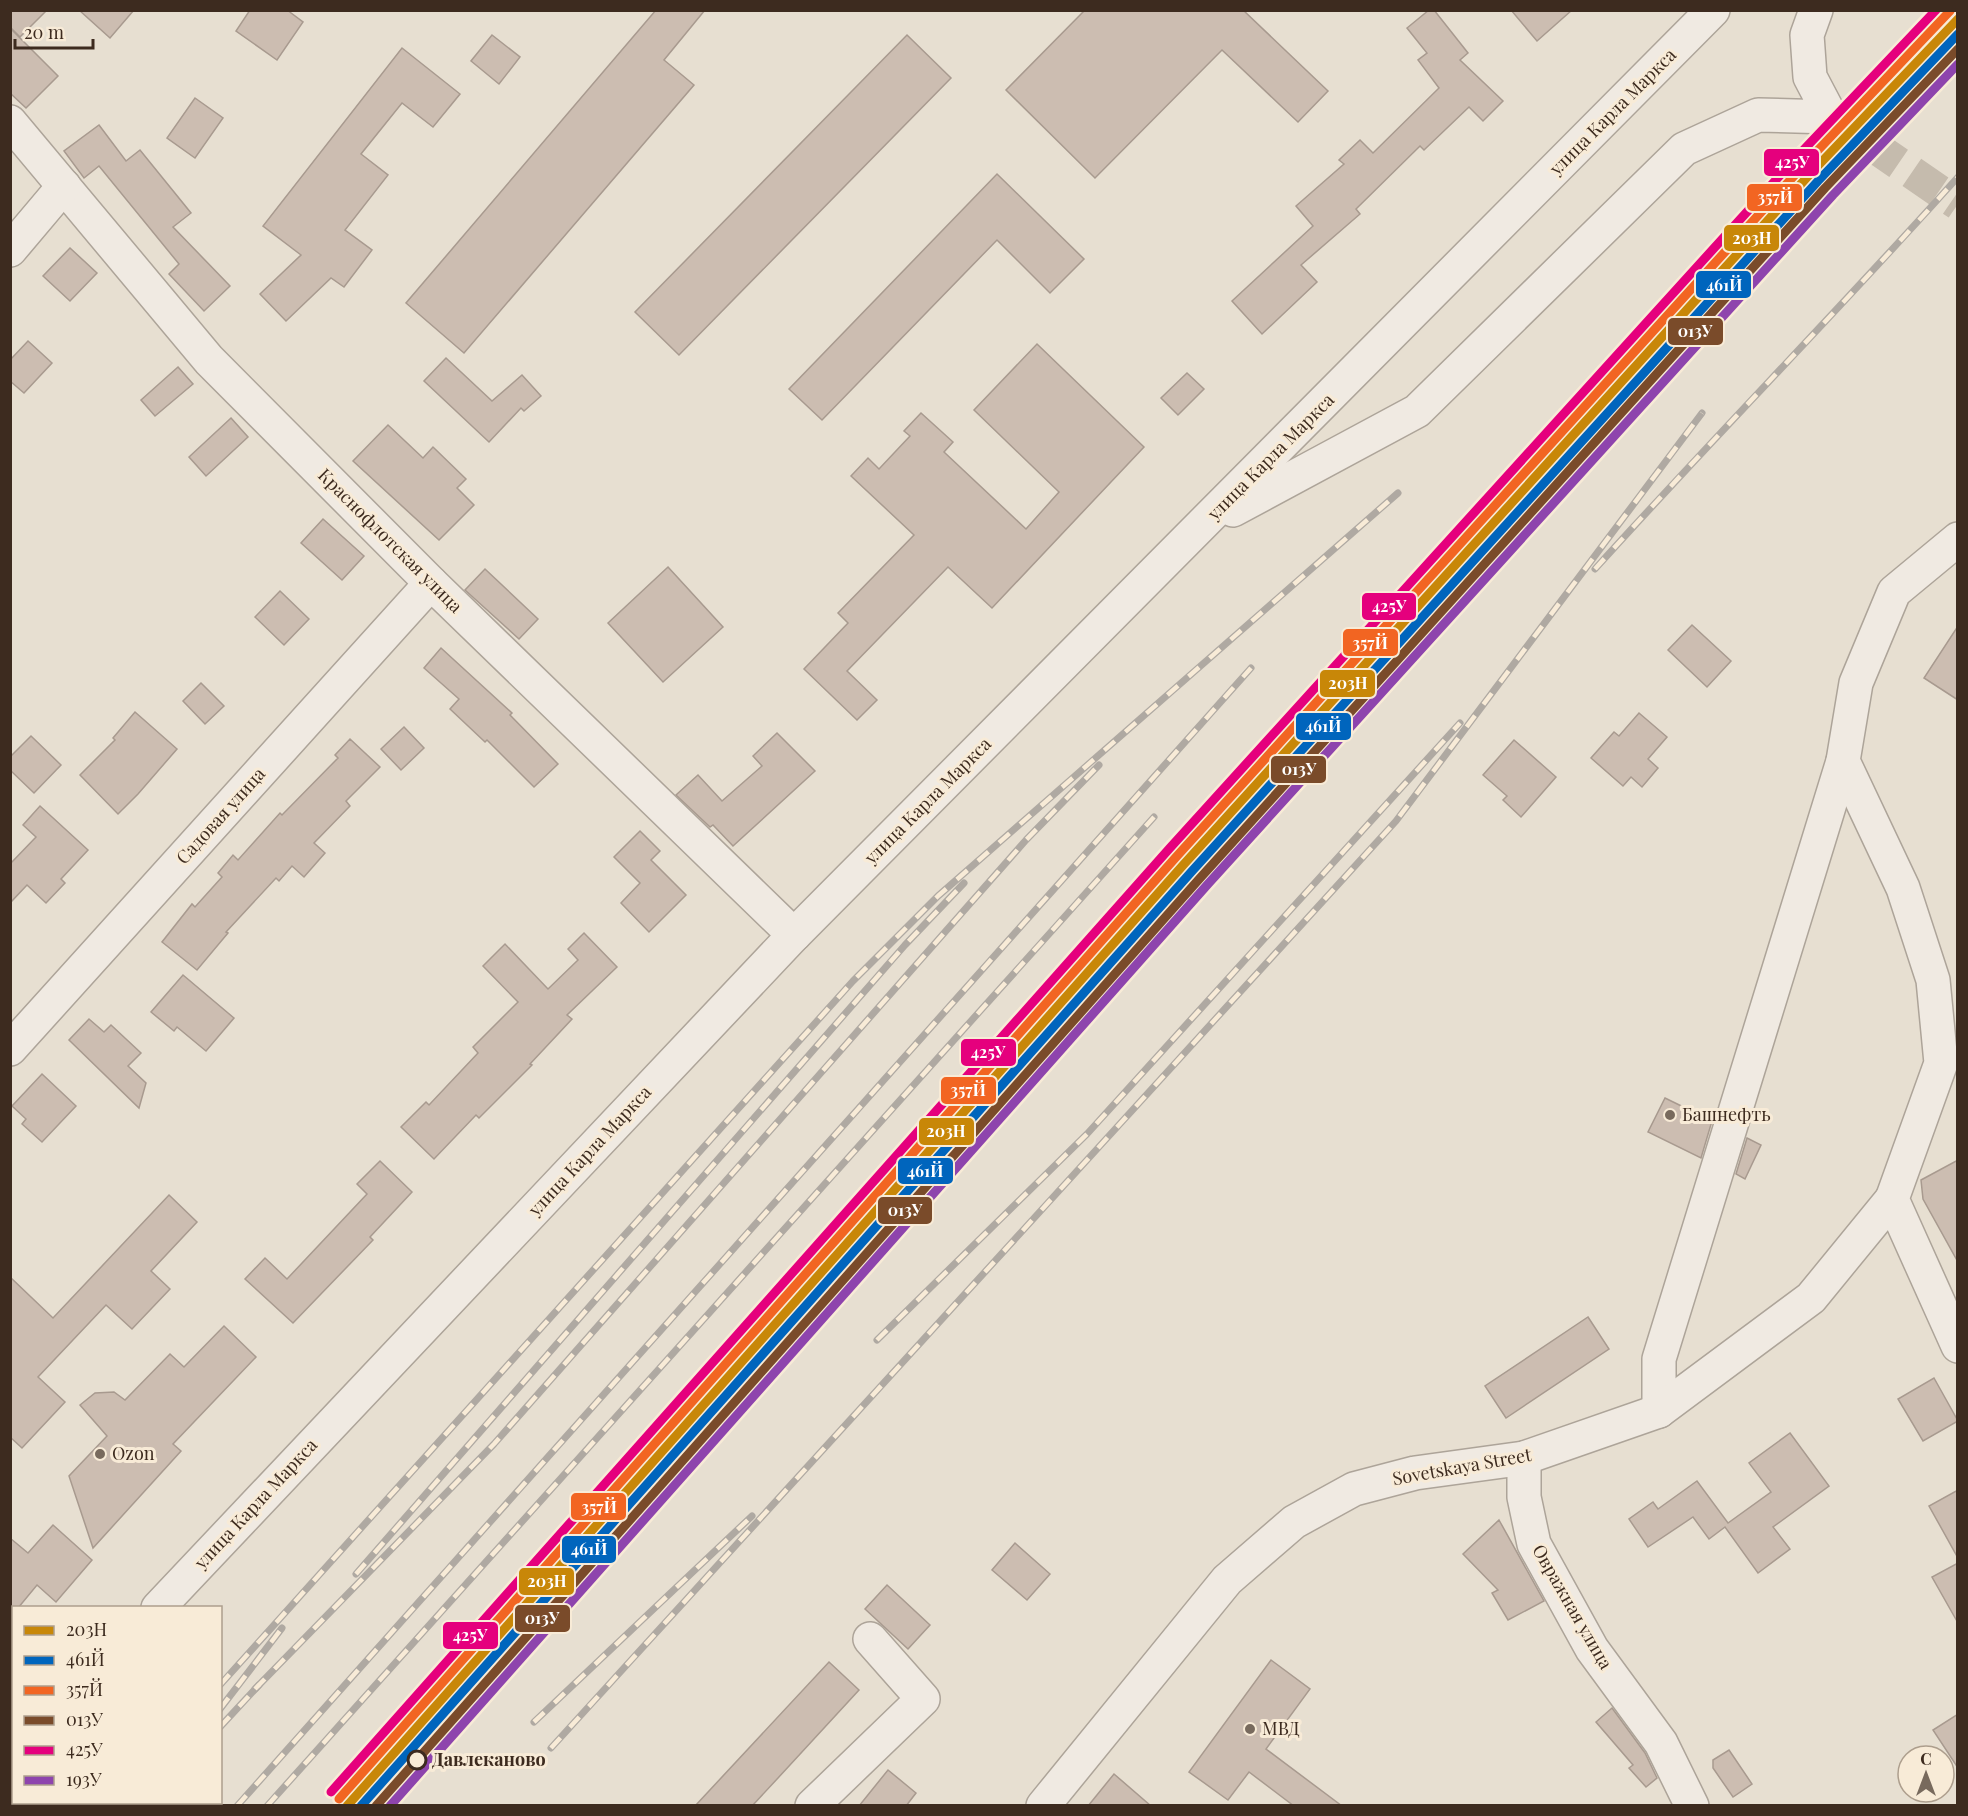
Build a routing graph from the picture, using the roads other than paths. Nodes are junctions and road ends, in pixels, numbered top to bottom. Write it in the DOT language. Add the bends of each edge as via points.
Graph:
graph roads {
  1 [pos="1713,10"];
  2 [pos="1816,10"];
  3 [pos="10,123"];
  4 [pos="64,186"];
  5 [pos="10,250"];
  6 [pos="1202,526"];
  7 [pos="1958,540"];
  8 [pos="431,583"];
  9 [pos="1843,761"];
  10 [pos="794,935"];
  11 [pos="10,1049"];
  12 [pos="1949,1060"];
  13 [pos="1892,1199"];
  14 [pos="1958,1346"];
  15 [pos="1659,1411"];
  16 [pos="1524,1458"];
  17 [pos="160,1606"];
  18 [pos="870,1640"];
  19 [pos="1045,1805"];
  20 [pos="812,1806"];
  21 [pos="1692,1806"];
  1 -- 6 [label="street, улица Карла Маркса"];
  2 -- 6 [label="street" via="1807,35 1810,77 1831,117 1758,115 1684,149 1417,411"];
  3 -- 4 [label="street, Краснофлотская улица"];
  4 -- 5 [label="street"];
  4 -- 8 [label="street, Краснофлотская улица" via="209,360"];
  6 -- 10 [label="street, улица Карла Маркса"];
  7 -- 9 [label="street" via="1894,592 1856,683"];
  8 -- 10 [label="street, Краснофлотская улица"];
  8 -- 11 [label="street, Садовая улица"];
  9 -- 12 [label="street" via="1903,888 1934,980"];
  9 -- 15 [label="street" via="1659,1359"];
  10 -- 17 [label="street, улица Карла Маркса"];
  12 -- 13 [label="street, Sovetskaya Street"];
  13 -- 14 [label="street"];
  13 -- 15 [label="street, Sovetskaya Street" via="1811,1298"];
  15 -- 16 [label="street, Sovetskaya Street"];
  16 -- 19 [label="street, Sovetskaya Street" via="1415,1473 1354,1489 1294,1522 1227,1580"];
  16 -- 21 [label="street, Овражная улица" via="1524,1497 1534,1544 1592,1648 1661,1743"];
  18 -- 20 [label="street" via="923,1699"];
}
